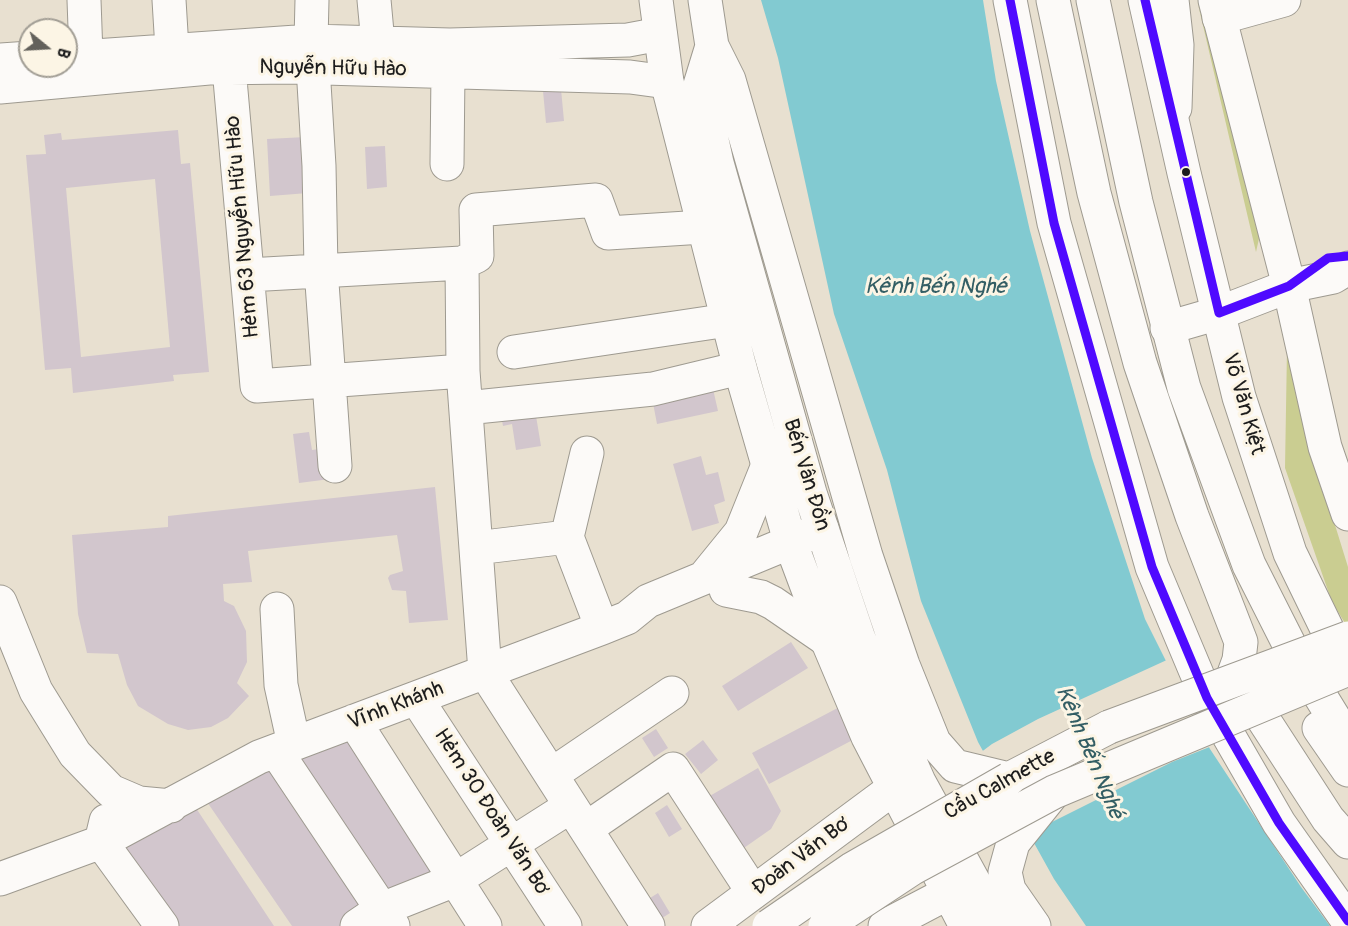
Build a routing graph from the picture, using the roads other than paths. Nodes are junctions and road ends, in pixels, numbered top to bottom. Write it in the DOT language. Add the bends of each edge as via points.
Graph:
graph roads {
  1 [pos="84,0"];
  2 [pos="169,0"];
  3 [pos="312,0"];
  4 [pos="375,0"];
  5 [pos="656,0"];
  6 [pos="705,0"];
  7 [pos="1010,0"];
  8 [pos="1053,0"];
  9 [pos="1093,0"];
  10 [pos="1145,0"];
  11 [pos="1172,0"];
  12 [pos="1284,0"];
  13 [pos="1217,9"];
  14 [pos="660,34"];
  15 [pos="617,40"];
  16 [pos="78,42"];
  17 [pos="378,43"];
  18 [pos="712,46"];
  19 [pos="172,49"];
  20 [pos="312,54"];
  21 [pos="78,56"];
  22 [pos="18,59"];
  23 [pos="0,60"];
  24 [pos="229,68"];
  25 [pos="448,71"];
  26 [pos="616,77"];
  27 [pos="667,82"];
  28 [pos="0,87"];
  29 [pos="1174,130"];
  30 [pos="447,164"];
  31 [pos="703,226"];
  32 [pos="1348,256"];
  33 [pos="462,263"];
  34 [pos="1348,268"];
  35 [pos="321,269"];
  36 [pos="248,275"];
  37 [pos="1289,286"];
  38 [pos="1219,313"];
  39 [pos="728,320"];
  40 [pos="1167,328"];
  41 [pos="514,352"];
  42 [pos="740,368"];
  43 [pos="463,371"];
  44 [pos="327,380"];
  45 [pos="466,408"];
  46 [pos="587,453"];
  47 [pos="768,465"];
  48 [pos="335,466"];
  49 [pos="1348,514"];
  50 [pos="567,537"];
  51 [pos="825,540"];
  52 [pos="476,548"];
  53 [pos="794,552"];
  54 [pos="715,584"];
  55 [pos="0,602"];
  56 [pos="277,609"];
  57 [pos="614,623"];
  58 [pos="1348,638"];
  59 [pos="826,640"];
  60 [pos="1348,664"];
  61 [pos="1348,669"];
  62 [pos="485,672"];
  63 [pos="1231,682"];
  64 [pos="672,693"];
  65 [pos="416,698"];
  66 [pos="1256,708"];
  67 [pos="354,721"];
  68 [pos="1348,741"];
  69 [pos="285,747"];
  70 [pos="1348,770"];
  71 [pos="551,775"];
  72 [pos="1009,779"];
  73 [pos="102,782"];
  74 [pos="894,788"];
  75 [pos="1054,792"];
  76 [pos="171,806"];
  77 [pos="579,817"];
  78 [pos="101,842"];
  79 [pos="1348,842"];
  80 [pos="512,845"];
  81 [pos="0,879"];
  82 [pos="455,880"];
  83 [pos="753,892"];
  84 [pos="948,893"];
  85 [pos="378,920"];
  86 [pos="1348,921"];
  87 [pos="162,926"];
  88 [pos="485,926"];
  89 [pos="566,926"];
  90 [pos="648,926"];
  91 [pos="708,926"];
  92 [pos="769,926"];
  93 [pos="825,926"];
  94 [pos="885,926"];
  95 [pos="966,926"];
  96 [pos="998,926"];
  97 [pos="1034,926"];
  1 -- 16 [label="main road"];
  2 -- 19 [label="main road"];
  3 -- 20 [label="main road"];
  4 -- 17 [label="main road"];
  5 -- 14 [label="main road, Bến Vân Đồn"];
  6 -- 18 [label="main road, Bến Vân Đồn"];
  7 -- 86 [label="main road" via="1054,223 1152,567 1207,698 1279,823"];
  8 -- 63 [label="main road" via="1094,193 1140,363 1192,516 1241,642"];
  9 -- 40 [label="main road"];
  10 -- 29 [label="main road, Võ Văn Kiệt"];
  11 -- 29 [label="main road, Võ Văn Kiệt" via="1177,45"];
  12 -- 13 [label="main road"];
  13 -- 37 [label="main road"];
  14 -- 15 [label="main road, Nguyễn Hữu Hào"];
  14 -- 27 [label="main road, Bến Vân Đồn"];
  15 -- 17 [label="main road, Nguyễn Hữu Hào"];
  15 -- 26 [label="main road"];
  17 -- 20 [label="main road, Nguyễn Hữu Hào"];
  18 -- 51 [label="main road, Bến Vân Đồn" via="700,85 717,163"];
  18 -- 72 [label="main road" via="729,80 866,556 924,720 934,742 955,766"];
  19 -- 20 [label="main road, Nguyễn Hữu Hào"];
  19 -- 21 [label="main road, Nguyễn Hữu Hào"];
  20 -- 24 [label="main road, Nguyễn Hữu Hào"];
  20 -- 25 [label="main road, Nguyễn Hữu Hào"];
  20 -- 35 [label="main road"];
  22 -- 23 [label="main road"];
  24 -- 28 [label="main road, Nguyễn Hữu Hào"];
  24 -- 36 [label="main road, Hẻm 63 Nguyễn Hữu Hào"];
  25 -- 26 [label="main road, Nguyễn Hữu Hào"];
  25 -- 30 [label="main road"];
  26 -- 27 [label="main road, Nguyễn Hữu Hào"];
  27 -- 31 [label="main road, Bến Vân Đồn"];
  29 -- 38 [label="main road, Võ Văn Kiệt"];
  31 -- 33 [label="main road" via="608,233 596,200 476,210 477,256"];
  31 -- 39 [label="main road, Bến Vân Đồn"];
  32 -- 37 [label="main road" via="1328,258"];
  33 -- 35 [label="main road"];
  33 -- 43 [label="main road"];
  34 -- 37 [label="main road" via="1333,278"];
  35 -- 36 [label="main road"];
  35 -- 44 [label="main road"];
  36 -- 44 [label="main road, Hẻm 63 Nguyễn Hữu Hào" via="257,386"];
  37 -- 38 [label="main road"];
  37 -- 49 [label="main road" via="1325,447"];
  38 -- 40 [label="main road"];
  38 -- 60 [label="main road, Võ Văn Kiệt" via="1239,397 1290,553"];
  39 -- 41 [label="main road"];
  39 -- 42 [label="main road, Bến Vân Đồn"];
  40 -- 68 [label="main road" via="1184,388 1249,565 1292,650"];
  40 -- 70 [label="main road" via="1166,386 1216,529 1277,660"];
  42 -- 45 [label="main road" via="653,389"];
  42 -- 47 [label="main road, Bến Vân Đồn"];
  43 -- 44 [label="main road"];
  43 -- 45 [label="main road"];
  44 -- 48 [label="main road"];
  45 -- 52 [label="main road"];
  46 -- 50 [label="main road"];
  47 -- 53 [label="main road, Bến Vân Đồn"];
  47 -- 54 [label="main road"];
  50 -- 52 [label="main road"];
  50 -- 57 [label="main road"];
  51 -- 53 [label="main road, Vĩnh Khánh"];
  51 -- 96 [label="main road, Bến Vân Đồn" via="858,636 914,772"];
  52 -- 62 [label="main road"];
  53 -- 54 [label="main road, Vĩnh Khánh"];
  53 -- 59 [label="main road, Bến Vân Đồn"];
  54 -- 57 [label="main road, Vĩnh Khánh" via="653,618"];
  54 -- 59 [label="main road" via="773,603"];
  55 -- 73 [label="main road" via="36,692 75,754"];
  56 -- 69 [label="main road"];
  57 -- 62 [label="main road, Vĩnh Khánh"];
  58 -- 63 [label="main road, Cầu Calmette, bridge"];
  59 -- 74 [label="main road, Bến Vân Đồn"];
  61 -- 66 [label="main road, Cầu Calmette, bridge"];
  62 -- 65 [label="main road, Vĩnh Khánh"];
  62 -- 71 [label="main road"];
  63 -- 72 [label="main road, Cầu Calmette, bridge" via="1110,727"];
  64 -- 71 [label="main road"];
  65 -- 67 [label="main road, Vĩnh Khánh"];
  65 -- 80 [label="main road, Hẻm 30 Đoàn Văn Bơ"];
  66 -- 75 [label="main road, Cầu Calmette, bridge"];
  66 -- 79 [label="main road" via="1328,819"];
  67 -- 69 [label="main road, Vĩnh Khánh"];
  67 -- 82 [label="main road"];
  69 -- 76 [label="main road, Vĩnh Khánh" via="259,757"];
  69 -- 85 [label="main road"];
  71 -- 77 [label="main road"];
  72 -- 92 [label="main road, Cầu Calmette, bridge" via="852,869"];
  73 -- 76 [label="main road" via="111,791 139,803"];
  73 -- 78 [label="main road" via="108,805"];
  74 -- 83 [label="main road, Đoàn Văn Bơ"];
  74 -- 84 [label="main road, Bến Vân Đồn"];
  75 -- 93 [label="main road, Cầu Calmette, bridge" via="913,868"];
  75 -- 97 [label="main road" via="1013,843 1005,872 1009,890"];
  76 -- 78 [label="main road, Vĩnh Khánh"];
  77 -- 80 [label="main road"];
  77 -- 83 [label="main road" via="674,769"];
  77 -- 90 [label="main road"];
  78 -- 81 [label="main road, Vĩnh Khánh"];
  78 -- 87 [label="main road"];
  80 -- 82 [label="main road"];
  80 -- 89 [label="main road, Hẻm 30 Đoàn Văn Bơ"];
  82 -- 85 [label="main road"];
  82 -- 88 [label="main road"];
  83 -- 91 [label="main road, Đoàn Văn Bơ"];
  84 -- 94 [label="main road"];
  84 -- 95 [label="main road, Bến Vân Đồn"];
}
